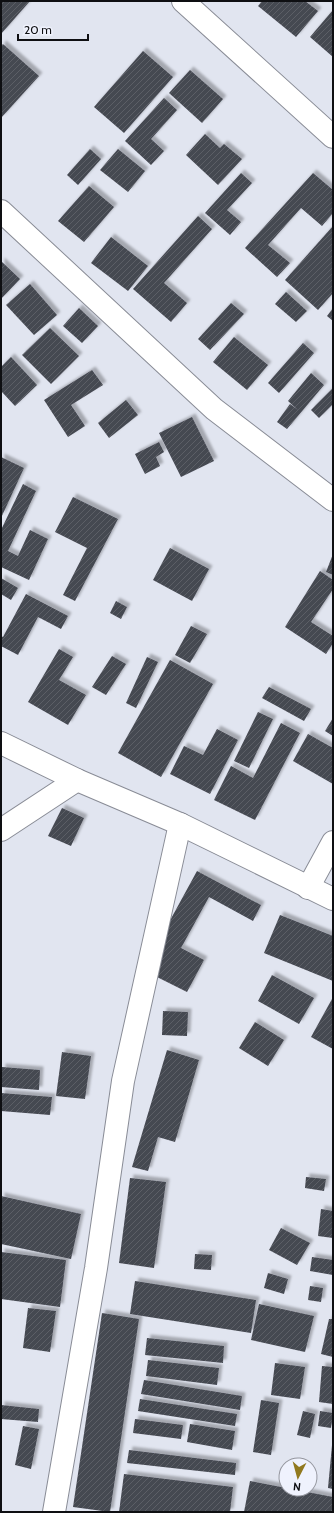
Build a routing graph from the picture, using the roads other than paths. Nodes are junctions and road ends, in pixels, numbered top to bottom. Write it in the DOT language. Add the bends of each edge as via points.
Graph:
graph roads {
  1 [pos="183,1"];
  2 [pos="333,137"];
  3 [pos="1,211"];
  4 [pos="333,500"];
  5 [pos="1,743"];
  6 [pos="77,780"];
  7 [pos="180,824"];
  8 [pos="1,830"];
  9 [pos="333,842"];
  10 [pos="308,888"];
  11 [pos="333,899"];
  12 [pos="54,1512"];
  1 -- 2 [label="street"];
  3 -- 4 [label="street" via="214,409"];
  5 -- 6 [label="street"];
  6 -- 7 [label="street"];
  6 -- 8 [label="street"];
  7 -- 10 [label="street"];
  7 -- 12 [label="street" via="123,1081 96,1268"];
  9 -- 10 [label="street"];
  10 -- 11 [label="street"];
}
